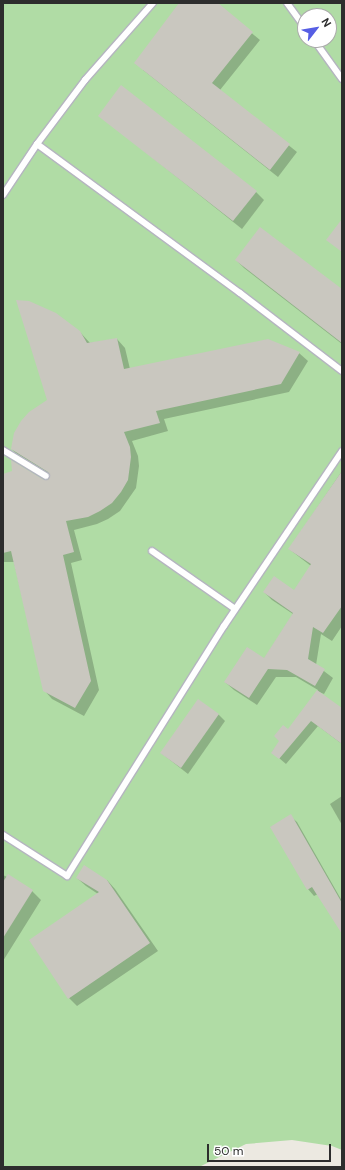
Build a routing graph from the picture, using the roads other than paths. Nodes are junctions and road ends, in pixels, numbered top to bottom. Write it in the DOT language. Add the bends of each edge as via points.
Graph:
graph roads {
  1 [pos="153,3"];
  2 [pos="287,3"];
  3 [pos="297,17"];
  4 [pos="320,48"];
  5 [pos="342,79"];
  6 [pos="37,144"];
  7 [pos="3,195"];
  8 [pos="342,371"];
  9 [pos="3,450"];
  10 [pos="342,451"];
  11 [pos="46,476"];
  12 [pos="152,551"];
  13 [pos="235,609"];
  14 [pos="3,835"];
  1 -- 6 [label="lane" via="85,80"];
  2 -- 3 [label="lane"];
  4 -- 5 [label="lane"];
  6 -- 7 [label="lane"];
  6 -- 8 [label="lane"];
  9 -- 11 [label="lane"];
  10 -- 13 [label="lane"];
  12 -- 13 [label="lane"];
  13 -- 14 [label="lane" via="67,876"];
}
